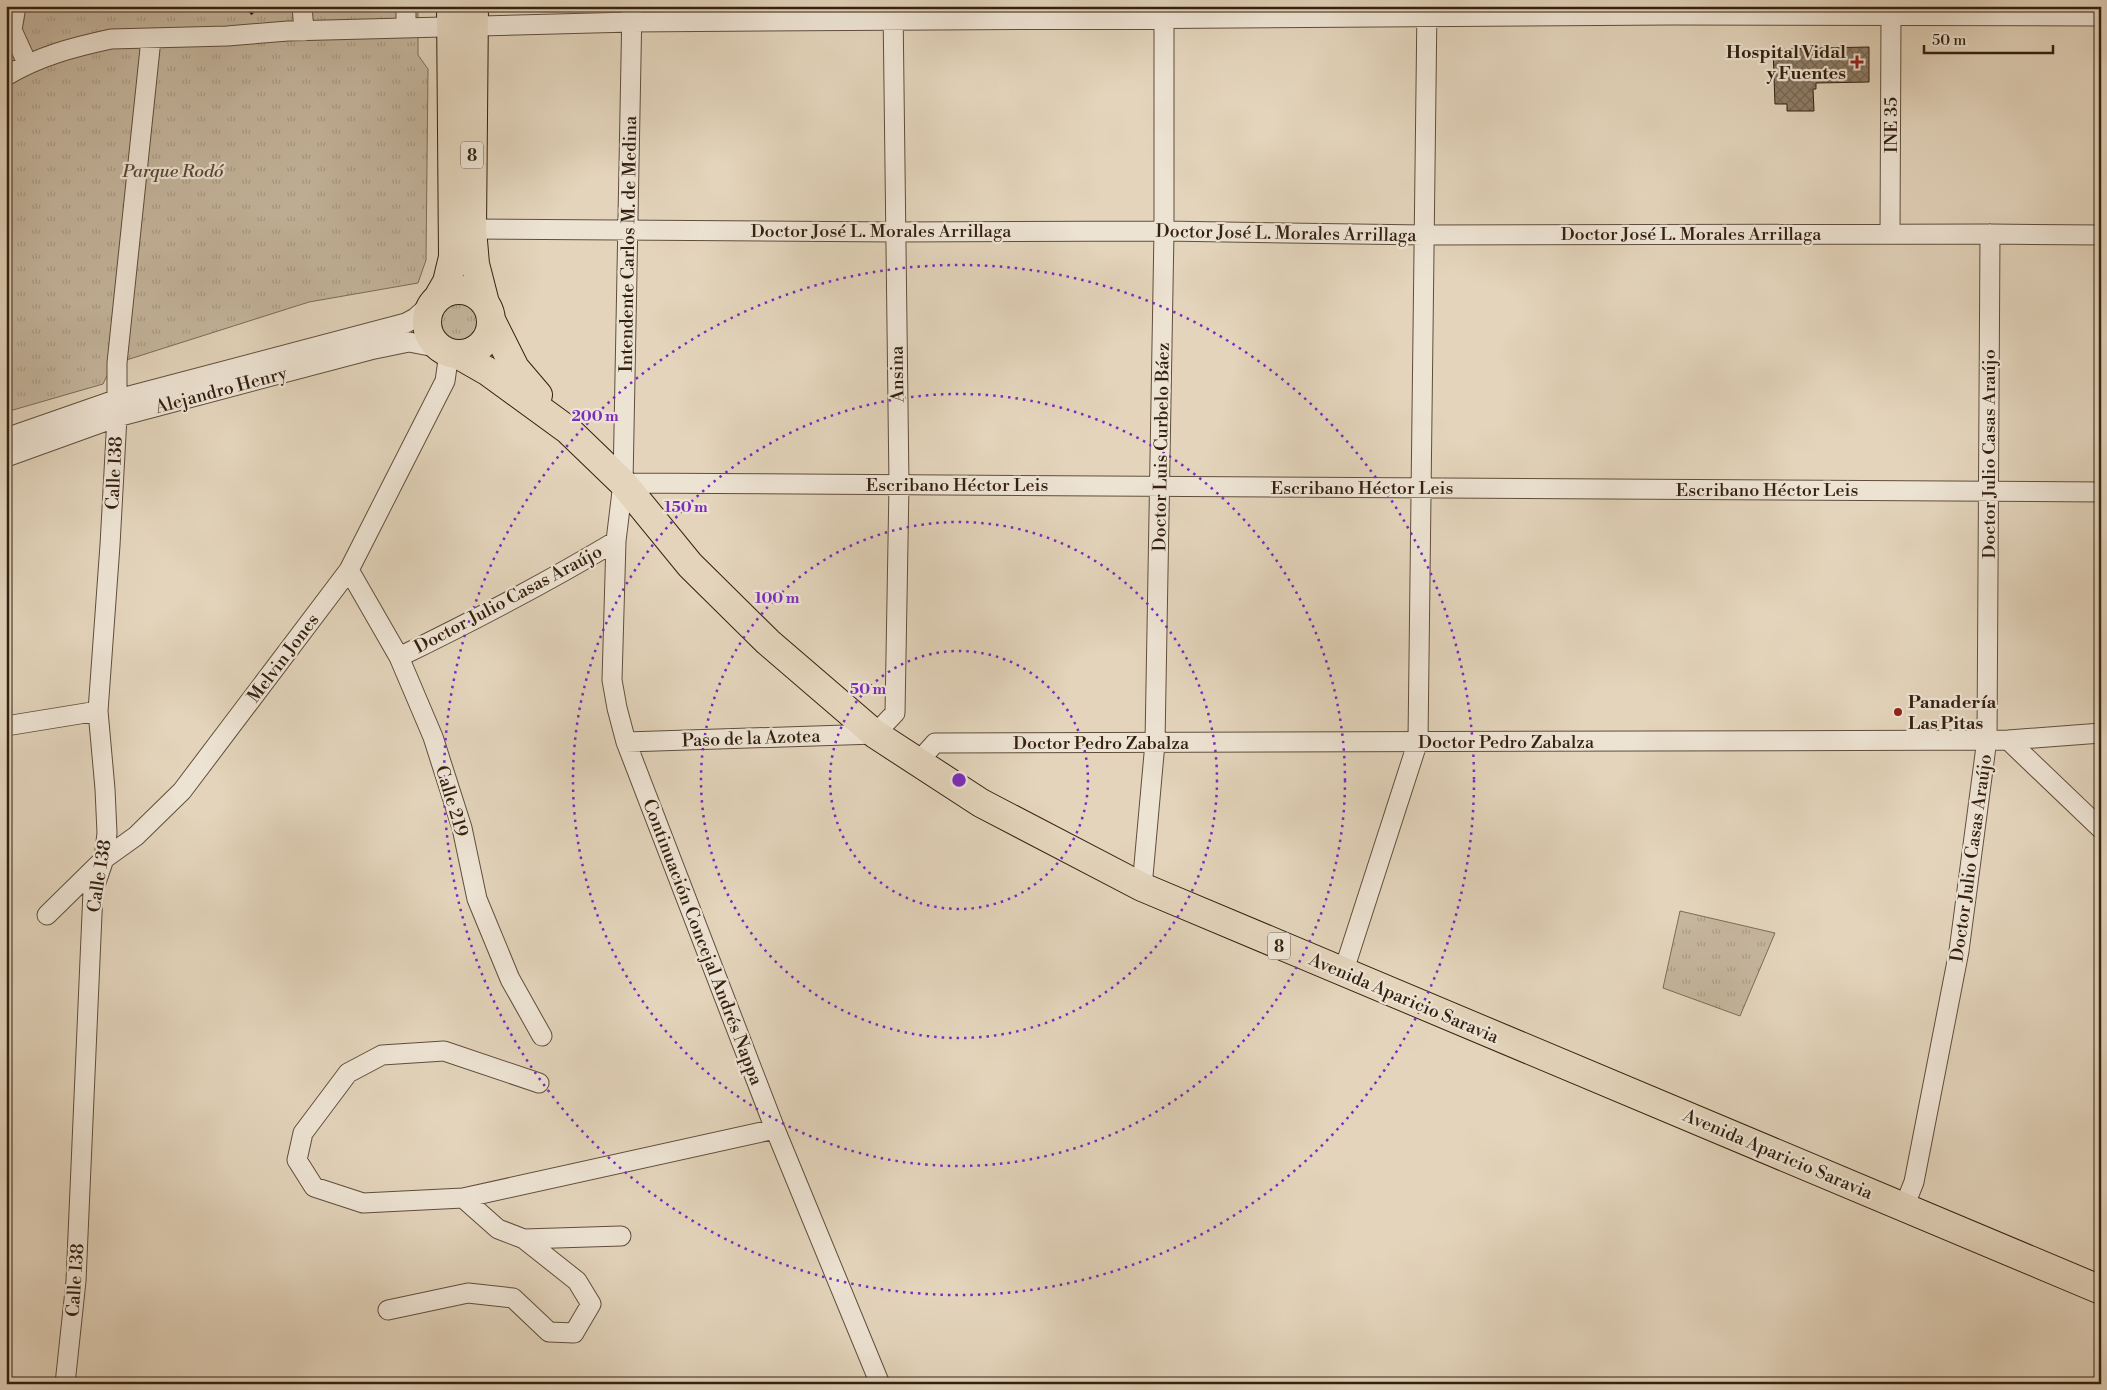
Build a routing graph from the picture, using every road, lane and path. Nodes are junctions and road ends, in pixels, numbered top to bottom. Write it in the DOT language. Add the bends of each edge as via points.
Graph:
graph roads {
  1 [pos="16,6"];
  2 [pos="302,6"];
  3 [pos="406,6"];
  4 [pos="1708,11"];
  5 [pos="1988,11"];
  6 [pos="1164,12"];
  7 [pos="1427,12"];
  8 [pos="892,13"];
  9 [pos="631,14"];
  10 [pos="463,16"];
  11 [pos="2101,16"];
  12 [pos="1891,17"];
  13 [pos="406,28"];
  14 [pos="304,31"];
  15 [pos="151,39"];
  16 [pos="27,63"];
  17 [pos="6,76"];
  18 [pos="472,229"];
  19 [pos="628,230"];
  20 [pos="1164,231"];
  21 [pos="895,232"];
  22 [pos="1890,234"];
  23 [pos="1990,234"];
  24 [pos="1424,235"];
  25 [pos="2101,236"];
  26 [pos="436,299"];
  27 [pos="488,312"];
  28 [pos="449,352"];
  29 [pos="118,408"];
  30 [pos="568,430"];
  31 [pos="6,438"];
  32 [pos="6,457"];
  33 [pos="624,483"];
  34 [pos="898,485"];
  35 [pos="1160,486"];
  36 [pos="1421,488"];
  37 [pos="1988,491"];
  38 [pos="2101,492"];
  39 [pos="616,541"];
  40 [pos="349,570"];
  41 [pos="400,657"];
  42 [pos="98,711"];
  43 [pos="6,726"];
  44 [pos="2101,733"];
  45 [pos="875,734"];
  46 [pos="1988,739"];
  47 [pos="2008,740"];
  48 [pos="1418,741"];
  49 [pos="626,742"];
  50 [pos="1155,743"];
  51 [pos="918,762"];
  52 [pos="2101,829"];
  53 [pos="104,858"];
  54 [pos="1142,887"];
  55 [pos="47,915"];
  56 [pos="1343,973"];
  57 [pos="542,1036"];
  58 [pos="539,1083"];
  59 [pos="775,1129"];
  60 [pos="463,1198"];
  61 [pos="1904,1207"];
  62 [pos="621,1236"];
  63 [pos="524,1239"];
  64 [pos="2101,1290"];
  65 [pos="388,1310"];
  66 [pos="65,1384"];
  67 [pos="880,1384"];
  1 -- 16 [label="street" via="12,30"];
  2 -- 14 [label="street"];
  3 -- 13 [label="street"];
  4 -- 7 [label="street"];
  4 -- 12 [label="street"];
  5 -- 11 [label="street"];
  5 -- 12 [label="street"];
  6 -- 7 [label="street"];
  6 -- 8 [label="street"];
  6 -- 20 [label="street, Doctor Luis Curbelo Báez"];
  7 -- 24 [label="street"];
  8 -- 9 [label="street"];
  8 -- 21 [label="street, Ansina"];
  9 -- 10 [label="street"];
  9 -- 19 [label="street, Intendente Carlos M. de Medina"];
  10 -- 13 [label="street"];
  10 -- 18 [label="highway, 8"];
  10 -- 26 [label="highway, 8" via="454,257 447,282"];
  12 -- 22 [label="street, INE 35"];
  13 -- 14 [label="street"];
  14 -- 15 [label="street"];
  15 -- 16 [label="street" via="110,40"];
  15 -- 29 [label="street, Calle 138" via="117,363"];
  16 -- 17 [label="street"];
  18 -- 19 [label="street, Doctor José L. Morales Arrillaga"];
  18 -- 27 [label="highway, 8" via="475,264"];
  19 -- 21 [label="street, Doctor José L. Morales Arrillaga"];
  19 -- 33 [label="street, Intendente Carlos M. de Medina"];
  20 -- 21 [label="street, Doctor José L. Morales Arrillaga"];
  20 -- 24 [label="street, Doctor José L. Morales Arrillaga"];
  20 -- 35 [label="street, Doctor Luis Curbelo Báez"];
  21 -- 34 [label="street, Ansina"];
  22 -- 23 [label="street, Doctor José L. Morales Arrillaga"];
  22 -- 24 [label="street, Doctor José L. Morales Arrillaga"];
  23 -- 25 [label="street, Doctor José L. Morales Arrillaga"];
  23 -- 37 [label="street, Doctor Julio Casas Araújo"];
  24 -- 36 [label="street"];
  26 -- 27 [label="highway" via="448,291 468,291 478,296"];
  26 -- 28 [label="highway, 8" via="428,312 427,327 433,341"];
  26 -- 29 [label="street, Alejandro Henry" via="406,322"];
  27 -- 28 [label="highway" via="490,332 486,341 469,353"];
  27 -- 30 [label="highway, Avenida Aparicio Saravia / 8" via="515,368"];
  28 -- 29 [label="street, Alejandro Henry" via="409,342"];
  28 -- 30 [label="highway, Avenida Aparicio Saravia / 8" via="488,370"];
  28 -- 40 [label="street, Melvin Jones" via="445,381"];
  29 -- 31 [label="street, Alejandro Henry"];
  29 -- 32 [label="street, Alejandro Henry"];
  29 -- 42 [label="street, Calle 138"];
  30 -- 33 [label="highway, Avenida Aparicio Saravia / 8"];
  33 -- 34 [label="street, Escribano Héctor Leis"];
  33 -- 39 [label="street, Continuación Concejal Andrés Nappa"];
  33 -- 45 [label="highway, Avenida Aparicio Saravia / 8" via="711,586 768,642"];
  34 -- 35 [label="street, Escribano Héctor Leis"];
  34 -- 45 [label="street, Ansina" via="895,713"];
  35 -- 36 [label="street, Escribano Héctor Leis"];
  35 -- 50 [label="street, Doctor Luis Curbelo Báez"];
  36 -- 37 [label="street, Escribano Héctor Leis"];
  36 -- 48 [label="street"];
  37 -- 38 [label="street, Escribano Héctor Leis"];
  37 -- 46 [label="street, Doctor Julio Casas Araújo"];
  39 -- 41 [label="street, Doctor Julio Casas Araújo" via="547,581"];
  39 -- 49 [label="street, Continuación Concejal Andrés Nappa" via="612,680"];
  40 -- 41 [label="street, Calle 219"];
  40 -- 53 [label="street, Melvin Jones" via="182,791 136,836"];
  41 -- 57 [label="street, Calle 219" via="433,736 462,828 477,899 510,979"];
  42 -- 43 [label="street"];
  42 -- 53 [label="street, Calle 138" via="107,833"];
  44 -- 47 [label="street, Doctor Pedro Zabalza"];
  45 -- 49 [label="street, Paso de la Azotea"];
  45 -- 51 [label="highway, Avenida Aparicio Saravia / 8"];
  46 -- 47 [label="street, Doctor Pedro Zabalza"];
  46 -- 48 [label="street, Doctor Pedro Zabalza"];
  46 -- 61 [label="street, Doctor Julio Casas Araújo" via="1959,951 1914,1182"];
  47 -- 52 [label="street"];
  48 -- 50 [label="street, Doctor Pedro Zabalza"];
  48 -- 56 [label="street"];
  49 -- 59 [label="street, Continuación Concejal Andrés Nappa"];
  50 -- 51 [label="street, Doctor Pedro Zabalza" via="935,744"];
  50 -- 54 [label="street, Doctor Luis Curbelo Báez"];
  51 -- 54 [label="highway, Avenida Aparicio Saravia / 8" via="981,802"];
  53 -- 55 [label="street, Melvin Jones"];
  53 -- 66 [label="street, Calle 138" via="93,891 76,1281"];
  54 -- 56 [label="highway, Avenida Aparicio Saravia / 8"];
  56 -- 61 [label="highway, Avenida Aparicio Saravia / 8"];
  58 -- 60 [label="street" via="444,1051 382,1055 348,1073 303,1133 297,1160 314,1187 363,1203"];
  59 -- 60 [label="street"];
  59 -- 67 [label="street, Continuación Concejal Andrés Nappa"];
  60 -- 63 [label="street" via="498,1229"];
  61 -- 64 [label="highway, Avenida Aparicio Saravia / 8"];
  62 -- 63 [label="street"];
  63 -- 65 [label="street" via="577,1281 591,1304 574,1333 549,1332 513,1298 468,1293"];
}
